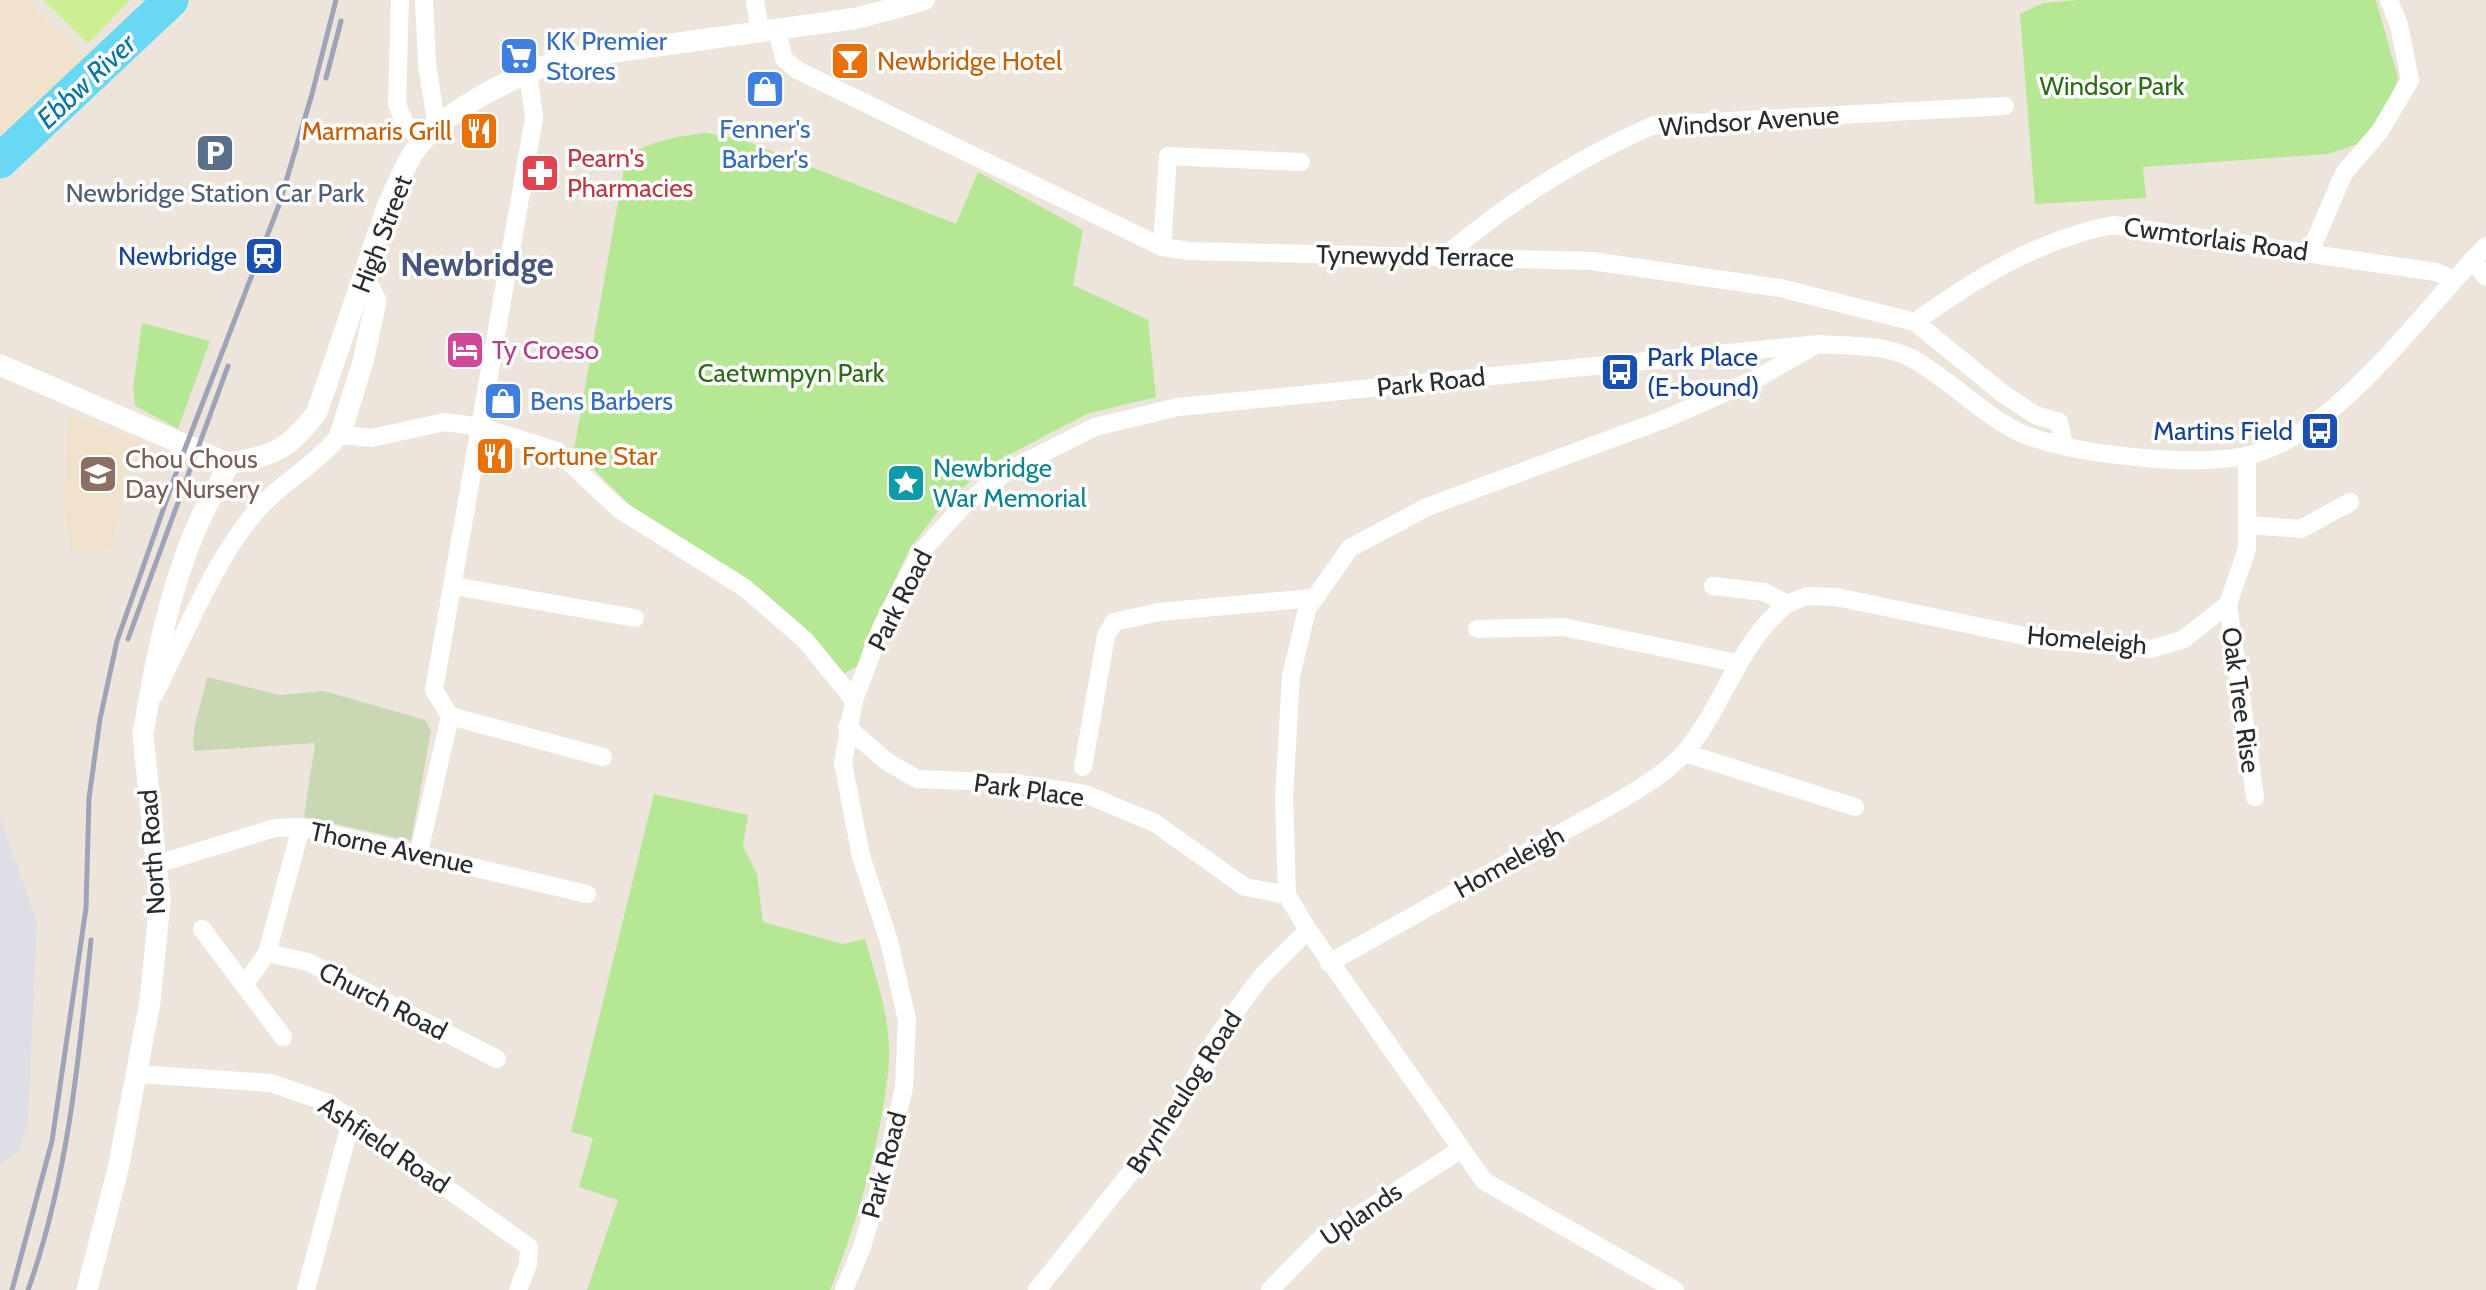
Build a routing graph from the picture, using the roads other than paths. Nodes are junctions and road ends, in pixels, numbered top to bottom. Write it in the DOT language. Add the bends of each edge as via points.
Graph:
graph roads {
  1 [pos="400,0"];
  2 [pos="424,0"];
  3 [pos="755,0"];
  4 [pos="924,0"];
  5 [pos="2389,0"];
  6 [pos="769,31"];
  7 [pos="528,72"];
  8 [pos="2005,106"];
  9 [pos="429,135"];
  10 [pos="1301,162"];
  11 [pos="2486,246"];
  12 [pos="1162,247"];
  13 [pos="2310,251"];
  14 [pos="1446,256"];
  15 [pos="2472,260"];
  16 [pos="364,277"];
  17 [pos="2486,277"];
  18 [pos="2455,280"];
  19 [pos="1914,322"];
  20 [pos="1818,344"];
  21 [pos="0,365"];
  22 [pos="481,427"];
  23 [pos="340,435"];
  24 [pos="2064,445"];
  25 [pos="2247,456"];
  26 [pos="229,464"];
  27 [pos="2350,502"];
  28 [pos="2249,525"];
  29 [pos="454,586"];
  30 [pos="1713,586"];
  31 [pos="1312,598"];
  32 [pos="1787,604"];
  33 [pos="2228,604"];
  34 [pos="635,618"];
  35 [pos="1477,629"];
  36 [pos="1737,663"];
  37 [pos="854,701"];
  38 [pos="147,708"];
  39 [pos="450,716"];
  40 [pos="847,727"];
  41 [pos="1685,753"];
  42 [pos="604,757"];
  43 [pos="1083,767"];
  44 [pos="2255,797"];
  45 [pos="1855,807"];
  46 [pos="301,827"];
  47 [pos="419,852"];
  48 [pos="157,864"];
  49 [pos="587,894"];
  50 [pos="1287,895"];
  51 [pos="202,929"];
  52 [pos="1308,930"];
  53 [pos="267,953"];
  54 [pos="1329,963"];
  55 [pos="244,985"];
  56 [pos="283,1037"];
  57 [pos="497,1059"];
  58 [pos="137,1074"];
  59 [pos="351,1121"];
  60 [pos="1460,1150"];
  61 [pos="88,1290"];
  62 [pos="306,1290"];
  63 [pos="518,1290"];
  64 [pos="844,1290"];
  65 [pos="1037,1290"];
  66 [pos="1270,1290"];
  67 [pos="1675,1290"];
  1 -- 9 [label="street" via="397,104 404,122"];
  2 -- 9 [label="street"];
  3 -- 6 [label="street, Tynewydd Terrace"];
  4 -- 6 [label="street" via="882,14"];
  5 -- 13 [label="street" via="2410,80 2380,131 2344,173"];
  6 -- 7 [label="street" via="564,59"];
  6 -- 12 [label="street, Tynewydd Terrace" via="784,59 797,70"];
  7 -- 9 [label="street"];
  7 -- 22 [label="street" via="534,118"];
  8 -- 14 [label="street, Windsor Avenue" via="1654,125 1607,145 1494,215"];
  9 -- 16 [label="street, High Street" via="387,207"];
  10 -- 12 [label="street" via="1168,156"];
  11 -- 15 [label="street, Park Road"];
  12 -- 14 [label="street, Tynewydd Terrace"];
  13 -- 18 [label="street, Cwmtorlais Road" via="2436,272"];
  13 -- 19 [label="street, Cwmtorlais Road" via="2113,225 2075,232 1974,279"];
  14 -- 19 [label="street, Tynewydd Terrace" via="1592,261 1754,284"];
  15 -- 17 [label="street"];
  15 -- 18 [label="street, Park Road"];
  16 -- 23 [label="street" via="376,301"];
  16 -- 26 [label="street, High Street" via="317,412 297,439 266,456"];
  18 -- 25 [label="street, Park Road" via="2350,395 2306,430"];
  19 -- 24 [label="street, Tynewydd Terrace" via="2002,394 2035,415 2059,422"];
  20 -- 24 [label="street, Park Road" via="1875,347 1910,357 2020,432"];
  20 -- 31 [label="street" via="1756,379 1665,419 1427,507 1350,548"];
  20 -- 37 [label="street, Park Road" via="1178,407 1095,427 1009,470 965,503 939,530 897,594"];
  21 -- 26 [label="street"];
  22 -- 23 [label="street" via="445,422 371,438"];
  22 -- 29 [label="street"];
  22 -- 37 [label="street" via="557,451 620,509 745,588 805,640"];
  23 -- 38 [label="street" via="322,457 266,499 250,517"];
  24 -- 25 [label="street, Park Road" via="2181,461"];
  25 -- 28 [label="street"];
  26 -- 38 [label="street, North Road" via="195,531 159,644"];
  27 -- 28 [label="street" via="2301,529"];
  28 -- 33 [label="street" via="2247,549"];
  29 -- 34 [label="street"];
  29 -- 39 [label="street" via="434,690"];
  30 -- 32 [label="street" via="1764,592"];
  31 -- 43 [label="street, Park Place" via="1159,612 1114,622 1106,636"];
  31 -- 50 [label="street" via="1291,676 1284,796"];
  32 -- 33 [label="street, Homeleigh" via="1807,596 1836,597 2044,640 2151,649 2185,639"];
  32 -- 36 [label="street, Homeleigh" via="1772,616"];
  33 -- 44 [label="street, Oak Tree Rise"];
  35 -- 36 [label="street" via="1563,628"];
  36 -- 41 [label="street, Homeleigh"];
  37 -- 40 [label="street, Park Road"];
  38 -- 48 [label="street, North Road" via="143,735"];
  39 -- 42 [label="street"];
  39 -- 47 [label="street"];
  40 -- 50 [label="street, Park Place" via="886,761 917,779 1015,783 1085,794 1155,823 1245,887"];
  40 -- 64 [label="street, Park Road" via="843,763 860,856 890,941 907,1020 904,1087 886,1166"];
  41 -- 45 [label="street"];
  41 -- 54 [label="street, Homeleigh" via="1586,819"];
  46 -- 47 [label="street, Thorne Avenue"];
  46 -- 48 [label="street, Thorne Avenue" via="275,828"];
  46 -- 53 [label="street"];
  47 -- 49 [label="street, Thorne Avenue"];
  48 -- 58 [label="street, North Road" via="160,901"];
  50 -- 52 [label="street"];
  51 -- 55 [label="street"];
  52 -- 54 [label="street"];
  52 -- 65 [label="street, Brynheulog Road" via="1261,977 1215,1040 1170,1123"];
  53 -- 55 [label="street"];
  53 -- 57 [label="street, Church Road" via="308,962"];
  54 -- 60 [label="street"];
  55 -- 56 [label="street"];
  58 -- 59 [label="street, Ashfield Road" via="271,1083 327,1102"];
  58 -- 61 [label="street, North Road"];
  59 -- 62 [label="street"];
  59 -- 63 [label="street, Ashfield Road" via="529,1247"];
  60 -- 66 [label="street, Uplands" via="1317,1242"];
  60 -- 67 [label="street" via="1484,1181"];
}
